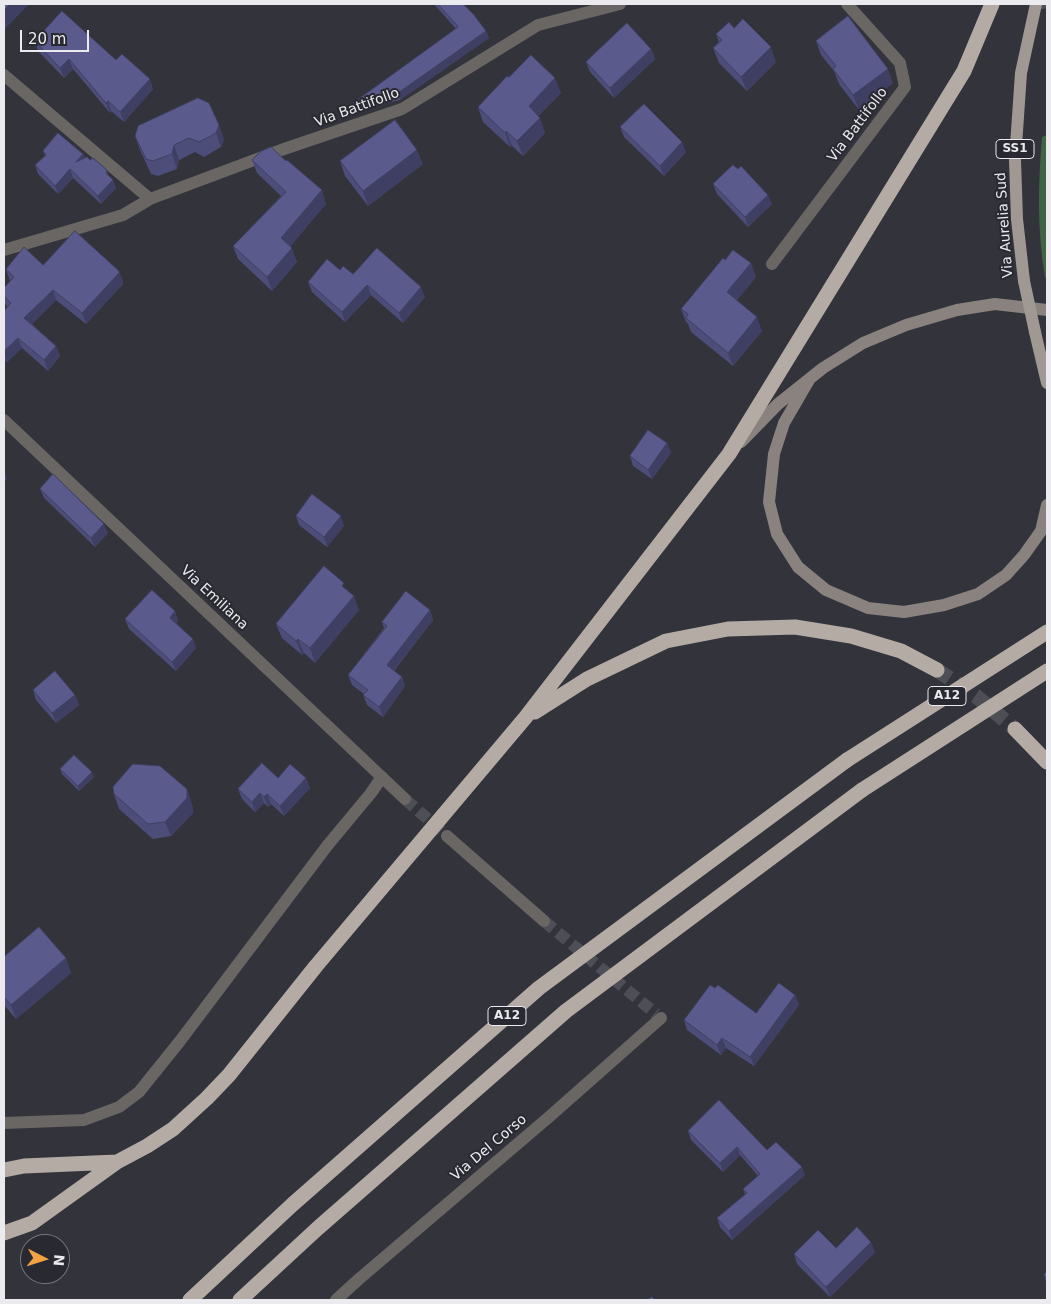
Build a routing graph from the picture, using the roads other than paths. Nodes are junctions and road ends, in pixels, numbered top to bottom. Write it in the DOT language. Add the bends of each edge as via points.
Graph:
graph roads {
  1 [pos="620,4"];
  2 [pos="847,4"];
  3 [pos="992,4"];
  4 [pos="1036,4"];
  5 [pos="4,75"];
  6 [pos="150,199"];
  7 [pos="4,250"];
  8 [pos="772,264"];
  9 [pos="1047,310"];
  10 [pos="808,380"];
  11 [pos="1047,382"];
  12 [pos="4,420"];
  13 [pos="729,454"];
  14 [pos="1047,505"];
  15 [pos="1047,632"];
  16 [pos="937,670"];
  17 [pos="1047,671"];
  18 [pos="526,718"];
  19 [pos="1015,729"];
  20 [pos="1047,762"];
  21 [pos="382,777"];
  22 [pos="404,798"];
  23 [pos="447,836"];
  24 [pos="544,922"];
  25 [pos="661,1018"];
  26 [pos="4,1123"];
  27 [pos="117,1162"];
  28 [pos="4,1170"];
  29 [pos="4,1233"];
  30 [pos="190,1300"];
  31 [pos="240,1300"];
  32 [pos="336,1300"];
  1 -- 6 [label="street, Via Battifollo" via="538,25 402,109"];
  2 -- 8 [label="street, Via Battifollo" via="900,63 904,87"];
  3 -- 13 [label="highway" via="964,71"];
  4 -- 11 [label="main road, Via Aurelia Sud / SS1, bridge" via="1021,73 1015,160 1024,281"];
  5 -- 6 [label="street"];
  6 -- 7 [label="street, Via Battifollo" via="123,215"];
  9 -- 10 [label="main road" via="995,304 956,310 906,325 863,343"];
  10 -- 13 [label="main road" via="778,404"];
  10 -- 14 [label="main road" via="784,424 774,454 769,502 777,534 798,567 826,590 868,608 904,612 944,605 978,594 1006,575 1024,556 1041,531"];
  12 -- 21 [label="street, Via Emiliana"];
  13 -- 18 [label="highway"];
  15 -- 30 [label="highway, A12 / A12, bridge" via="847,760 539,988 300,1197"];
  16 -- 18 [label="highway" via="902,651 851,636 795,627 728,629 666,641 587,679"];
  17 -- 31 [label="highway, A12 / A12, bridge" via="862,790 566,1011"];
  18 -- 27 [label="highway" via="316,966 229,1075 173,1129"];
  19 -- 20 [label="highway"];
  21 -- 22 [label="street, Via Emiliana"];
  21 -- 26 [label="street" via="139,1092 119,1107 84,1120"];
  23 -- 24 [label="street"];
  25 -- 32 [label="street, Via Del Corso"];
  27 -- 28 [label="highway" via="24,1166"];
  27 -- 29 [label="highway" via="32,1223"];
}
